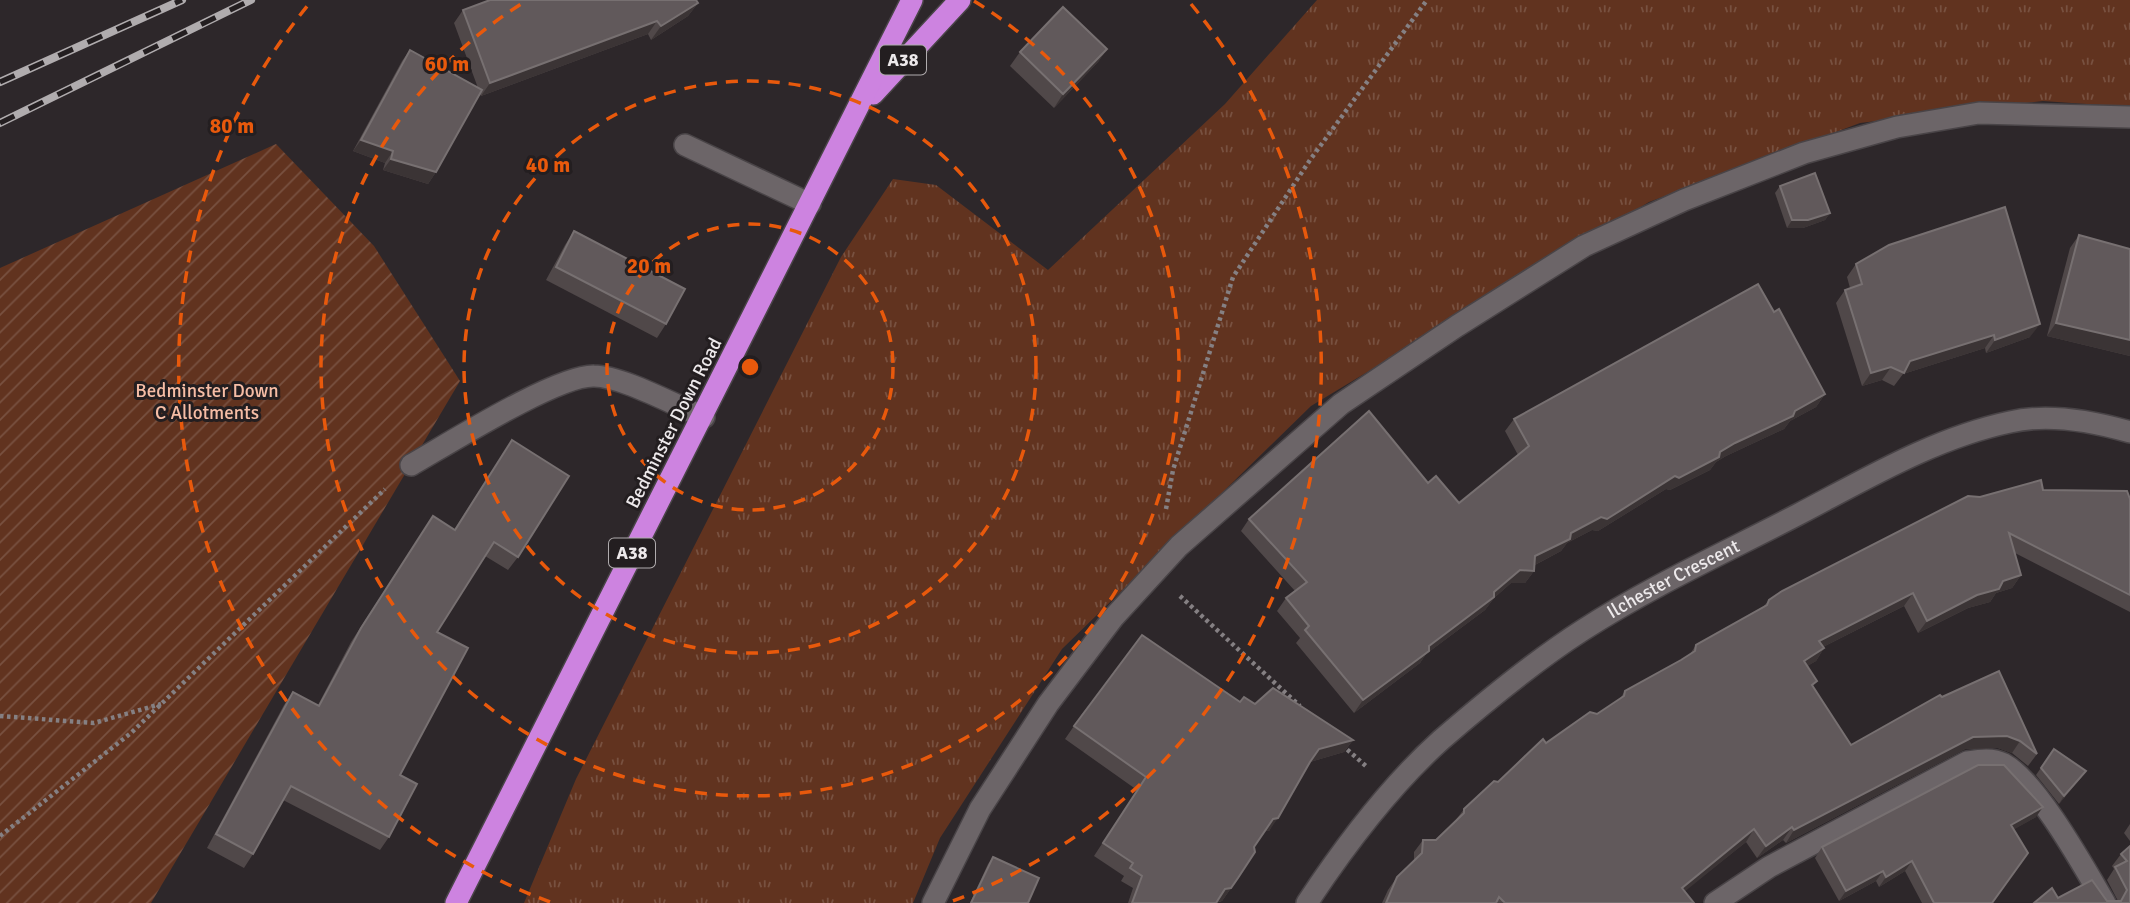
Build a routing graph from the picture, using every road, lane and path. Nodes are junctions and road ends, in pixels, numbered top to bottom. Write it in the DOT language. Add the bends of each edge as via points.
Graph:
graph roads {
  1 [pos="912,0"];
  2 [pos="960,0"];
  3 [pos="1427,0"];
  4 [pos="2130,117"];
  5 [pos="849,122"];
  6 [pos="685,145"];
  7 [pos="810,204"];
  8 [pos="704,417"];
  9 [pos="2130,432"];
  10 [pos="411,464"];
  11 [pos="1154,573"];
  12 [pos="162,703"];
  13 [pos="1304,710"];
  14 [pos="0,716"];
  15 [pos="1334,737"];
  16 [pos="1394,792"];
  17 [pos="0,836"];
  18 [pos="456,903"];
  19 [pos="933,903"];
  20 [pos="1307,903"];
  21 [pos="1715,903"];
  22 [pos="2105,903"];
  1 -- 5 [label="highway, Bedminster Down Road / A38"];
  2 -- 5 [label="highway, A38"];
  3 -- 11 [label="path" via="1310,160 1233,277 1172,470"];
  4 -- 11 [label="street" via="1979,113 1897,127 1804,153 1584,246 1341,404"];
  5 -- 7 [label="highway, Bedminster Down Road / A38"];
  6 -- 7 [label="street"];
  7 -- 8 [label="highway, Bedminster Down Road / A38"];
  8 -- 10 [label="street" via="610,378 592,376 555,386"];
  8 -- 18 [label="highway, Bedminster Down Road / A38" via="598,617"];
  9 -- 16 [label="street, Ilchester Crescent" via="2064,419 2012,421 1970,431 1903,459 1582,630 1438,742"];
  10 -- 12 [label="path"];
  11 -- 13 [label="path"];
  11 -- 19 [label="street" via="1113,618 1048,704 980,809"];
  12 -- 14 [label="path" via="94,723"];
  12 -- 17 [label="path" via="131,733"];
  15 -- 16 [label="path"];
  16 -- 20 [label="street, Ilchester Crescent" via="1334,862"];
  21 -- 22 [label="street" via="1769,867 1954,768 1990,759 2010,769 2034,795 2065,834"];
}
